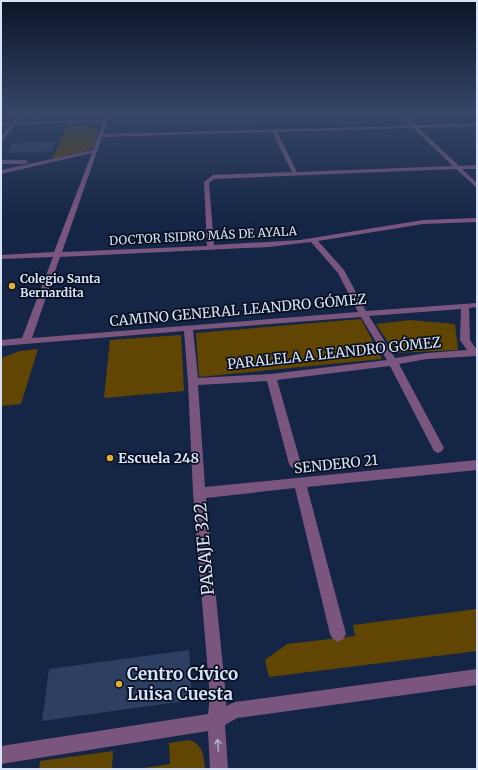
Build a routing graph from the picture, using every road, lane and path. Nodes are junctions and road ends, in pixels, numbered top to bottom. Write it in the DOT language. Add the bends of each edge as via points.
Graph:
graph roads {
  1 [pos="95,148"];
  2 [pos="282,148"];
  3 [pos="437,148"];
  4 [pos="94,151"];
  5 [pos="92,159"];
  6 [pos="50,161"];
  7 [pos="1,162"];
  8 [pos="477,167"];
  9 [pos="458,168"];
  10 [pos="1,172"];
  11 [pos="295,174"];
  12 [pos="477,186"];
  13 [pos="477,220"];
  14 [pos="313,240"];
  15 [pos="211,248"];
  16 [pos="58,254"];
  17 [pos="1,257"];
  18 [pos="477,305"];
  19 [pos="466,306"];
  20 [pos="364,314"];
  21 [pos="188,328"];
  22 [pos="26,341"];
  23 [pos="1,343"];
  24 [pos="1,347"];
  25 [pos="475,353"];
  26 [pos="393,362"];
  27 [pos="271,377"];
  28 [pos="193,382"];
  29 [pos="438,448"];
  30 [pos="295,464"];
  31 [pos="477,464"];
  32 [pos="300,483"];
  33 [pos="199,493"];
  34 [pos="338,634"];
  35 [pos="477,677"];
  36 [pos="216,721"];
  37 [pos="1,755"];
  38 [pos="219,769"];
  1 -- 4 [label="street"];
  2 -- 11 [label="street"];
  3 -- 9 [label="street"];
  4 -- 5 [label="street"];
  4 -- 6 [label="street"];
  5 -- 6 [label="street"];
  5 -- 16 [label="street"];
  6 -- 7 [label="street"];
  6 -- 10 [label="street"];
  8 -- 9 [label="street"];
  9 -- 11 [label="street"];
  9 -- 12 [label="street"];
  11 -- 15 [label="street" via="210,178 206,183"];
  13 -- 14 [label="street, DOCTOR ISIDRO MÁS DE AYALA" via="423,222"];
  14 -- 15 [label="street, DOCTOR ISIDRO MÁS DE AYALA"];
  14 -- 20 [label="street" via="341,272"];
  15 -- 16 [label="street, DOCTOR ISIDRO MÁS DE AYALA"];
  16 -- 17 [label="street, DOCTOR ISIDRO MÁS DE AYALA"];
  16 -- 22 [label="street"];
  18 -- 19 [label="street, CAMINO GENERAL LEANDRO GÓMEZ"];
  19 -- 20 [label="street, CAMINO GENERAL LEANDRO GÓMEZ"];
  19 -- 25 [label="street" via="465,340"];
  20 -- 21 [label="street, CAMINO GENERAL LEANDRO GÓMEZ"];
  20 -- 26 [label="street"];
  21 -- 22 [label="street, CAMINO GENERAL LEANDRO GÓMEZ"];
  21 -- 28 [label="street, PASAJE 322"];
  22 -- 23 [label="street, CAMINO GENERAL LEANDRO GÓMEZ"];
  22 -- 24 [label="street"];
  25 -- 26 [label="street, PARALELA A LEANDRO GÓMEZ" via="427,356"];
  26 -- 27 [label="street, PARALELA A LEANDRO GÓMEZ"];
  26 -- 29 [label="street"];
  27 -- 28 [label="street, PARALELA A LEANDRO GÓMEZ"];
  27 -- 30 [label="street"];
  28 -- 33 [label="street, PASAJE 322"];
  31 -- 32 [label="street, SENDERO 21"];
  32 -- 33 [label="street, SENDERO 21"];
  32 -- 34 [label="street"];
  33 -- 36 [label="street, PASAJE 322" via="218,697"];
  35 -- 36 [label="street" via="235,710"];
  36 -- 37 [label="street"];
  38 -- 36 [label="street, PASAJE 322, one-way"];
}
